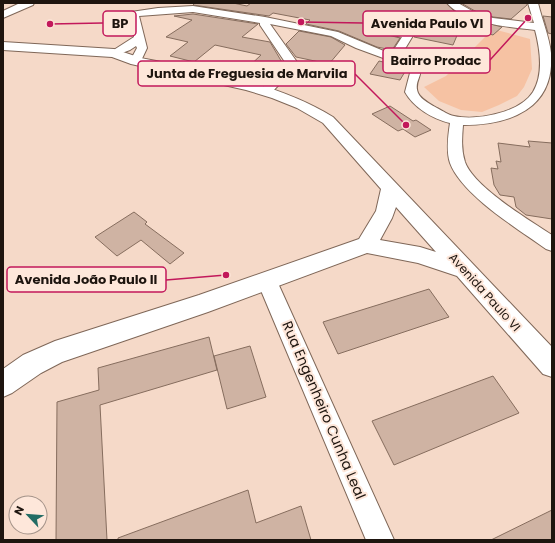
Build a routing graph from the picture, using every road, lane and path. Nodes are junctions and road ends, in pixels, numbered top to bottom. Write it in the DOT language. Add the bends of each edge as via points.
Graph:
graph roads {
  1 [pos="28,3"];
  2 [pos="452,3"];
  3 [pos="533,3"];
  4 [pos="3,13"];
  5 [pos="265,20"];
  6 [pos="539,27"];
  7 [pos="408,36"];
  8 [pos="140,38"];
  9 [pos="3,46"];
  10 [pos="3,52"];
  11 [pos="114,53"];
  12 [pos="394,58"];
  13 [pos="136,61"];
  14 [pos="266,91"];
  15 [pos="457,121"];
  16 [pos="390,187"];
  17 [pos="548,239"];
  18 [pos="366,245"];
  19 [pos="467,271"];
  20 [pos="267,281"];
  21 [pos="552,365"];
  22 [pos="3,384"];
  23 [pos="380,540"];
  1 -- 4 [label="main road"];
  2 -- 6 [label="street" via="460,10 500,22"];
  3 -- 6 [label="street"];
  5 -- 8 [label="street" via="193,9 134,14"];
  5 -- 12 [label="street" via="328,32"];
  5 -- 14 [label="street" via="291,62 286,71"];
  6 -- 15 [label="street" via="546,66 540,91 534,98 523,107 490,119"];
  7 -- 12 [label="street"];
  8 -- 11 [label="street"];
  8 -- 13 [label="street" via="142,48"];
  9 -- 11 [label="main road"];
  10 -- 13 [label="main road"];
  11 -- 13 [label="main road"];
  12 -- 15 [label="street" via="415,69 415,77 410,88 413,97 430,109"];
  13 -- 14 [label="main road, Avenida Paulo VI"];
  14 -- 16 [label="main road, Avenida Paulo VI" via="300,103 328,120"];
  15 -- 17 [label="street" via="455,141 458,165 497,206"];
  16 -- 18 [label="main road" via="386,213"];
  16 -- 19 [label="main road, Avenida Paulo VI"];
  18 -- 19 [label="main road" via="420,255"];
  18 -- 20 [label="main road"];
  19 -- 21 [label="main road, Avenida Paulo VI"];
  20 -- 22 [label="main road" via="55,353 32,364"];
  20 -- 23 [label="street, Rua Engenheiro Cunha Leal"];
}
